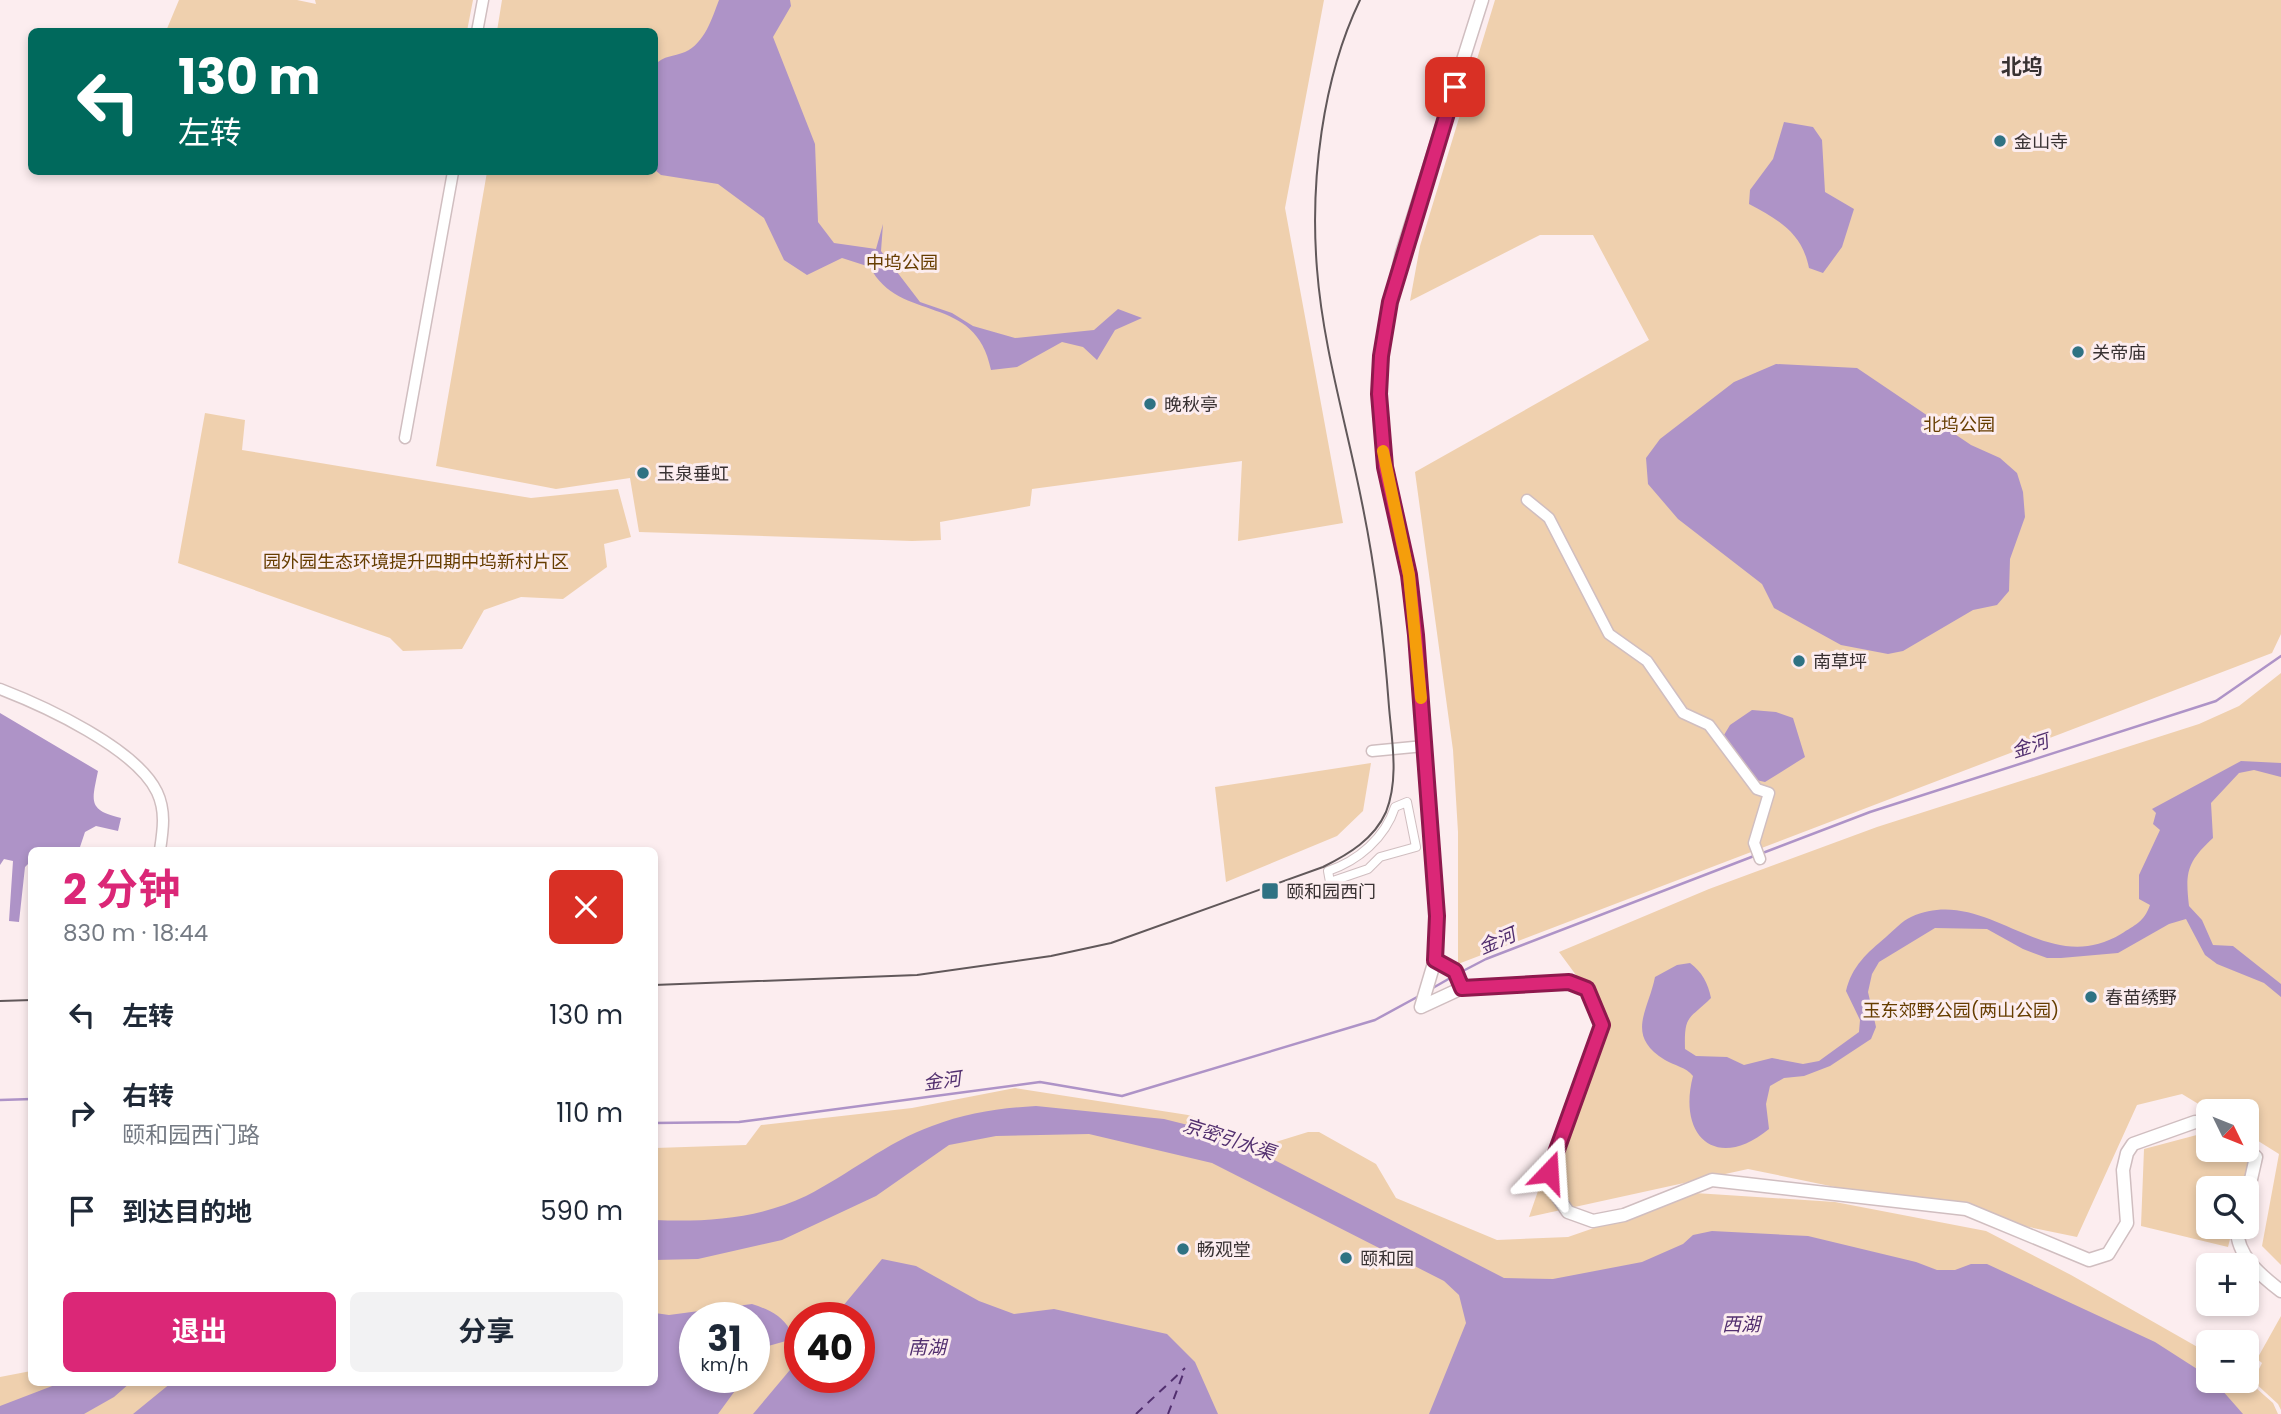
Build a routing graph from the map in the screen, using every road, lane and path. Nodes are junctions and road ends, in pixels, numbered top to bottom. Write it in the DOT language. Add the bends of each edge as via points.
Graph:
graph roads {
  1 [pos="482,0"];
  2 [pos="1482,0"];
  3 [pos="478,28"];
  4 [pos="452,175"];
  5 [pos="405,438"];
  6 [pos="1527,500"];
  7 [pos="0,689"];
  8 [pos="1424,746"];
  9 [pos="1372,751"];
  10 [pos="160,847"];
  11 [pos="1416,847"];
  12 [pos="1759,856"];
  13 [pos="1435,960"];
  14 [pos="1459,979"];
  15 [pos="2196,1122"];
  16 [pos="2239,1239"];
  17 [pos="2281,1291"];
  1 -- 3 [label="street"];
  2 -- 8 [label="street" via="1402,253 1381,356 1381,433 1409,575"];
  4 -- 5 [label="street"];
  6 -- 12 [label="street" via="1549,518 1609,634 1647,661 1683,713 1709,725 1757,789 1769,793 1754,844"];
  7 -- 10 [label="street" via="82,727 140,768 157,792 164,820"];
  8 -- 9 [label="street"];
  8 -- 13 [label="street" via="1437,916"];
  11 -- 11 [label="street" via="1407,803 1395,807 1389,823 1369,847 1328,871 1330,882 1368,869 1380,857"];
  13 -- 14 [label="street"];
  13 -- 14 [label="street" via="1421,1007"];
  14 -- 15 [label="street" via="1569,982 1587,989 1602,1025 1549,1172 1568,1212 1593,1221 1624,1215 1712,1180 1966,1209 2089,1260 2108,1254 2127,1223 2123,1170 2133,1144"];
  16 -- 17 [label="street" via="2242,1253"];
}
